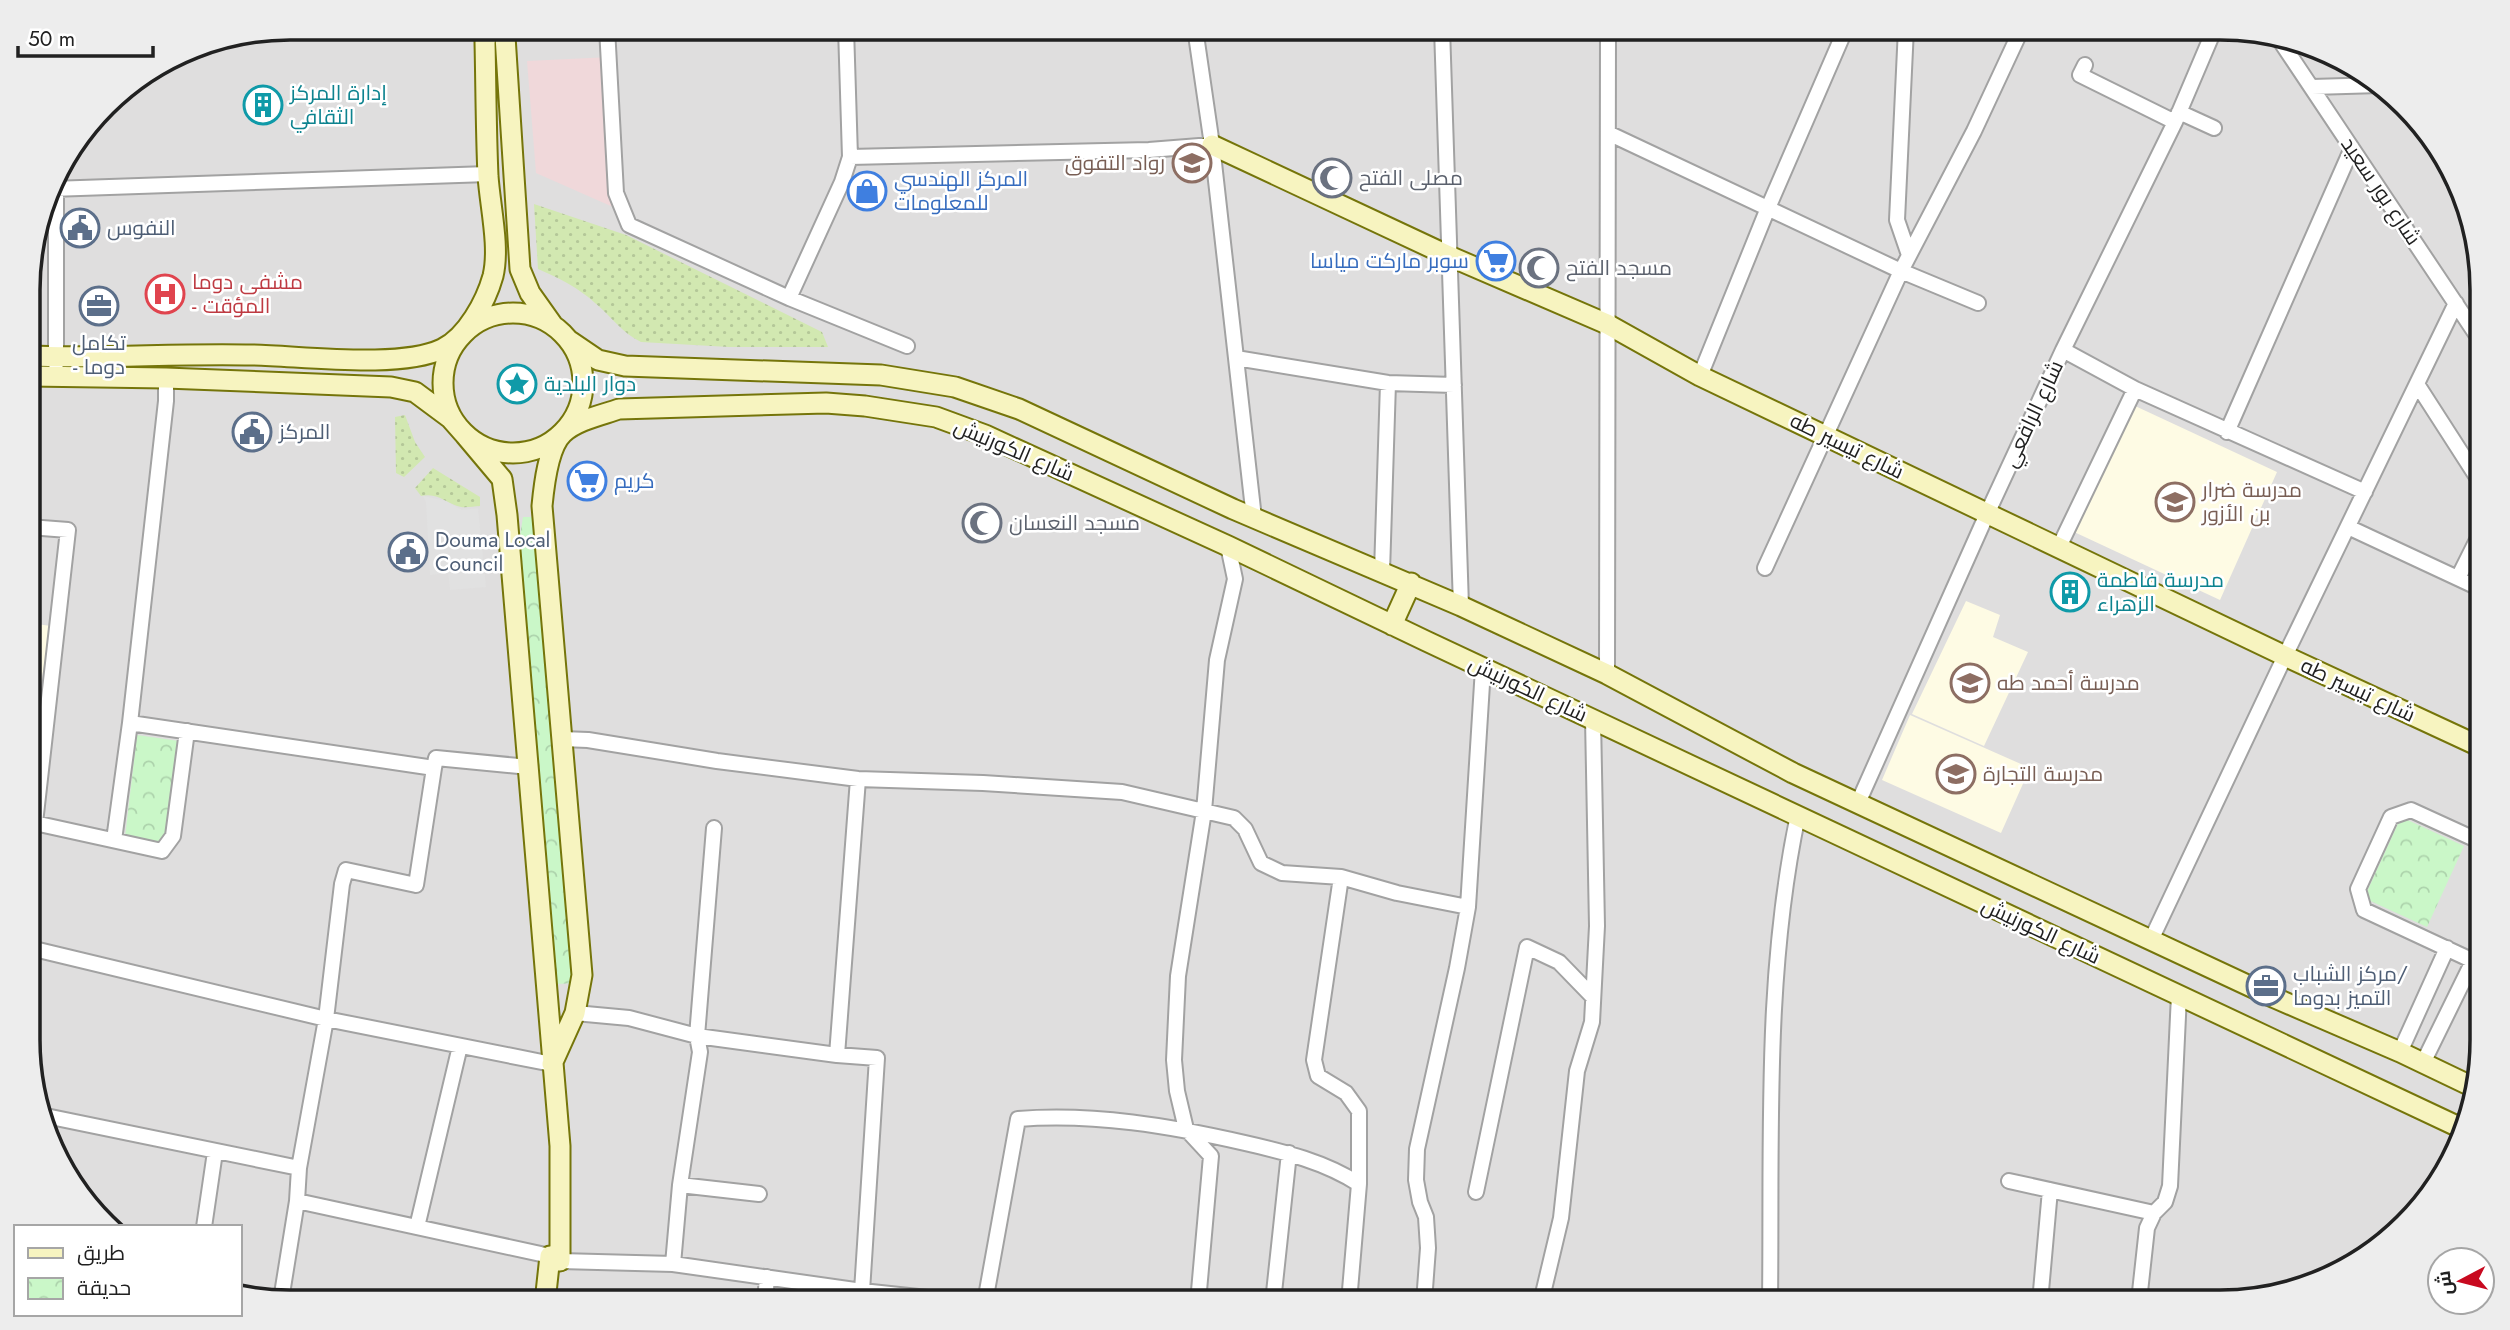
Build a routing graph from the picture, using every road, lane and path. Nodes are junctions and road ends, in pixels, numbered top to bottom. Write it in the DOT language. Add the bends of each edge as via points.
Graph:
graph roads {
  1 [pos="486,40"];
  2 [pos="505,40"];
  3 [pos="608,40"];
  4 [pos="846,40"];
  5 [pos="1197,40"];
  6 [pos="1442,40"];
  7 [pos="1608,40"];
  8 [pos="1841,40"];
  9 [pos="1905,40"];
  10 [pos="2016,40"];
  11 [pos="2211,40"];
  12 [pos="2286,49"];
  13 [pos="2085,65"];
  14 [pos="2364,85"];
  15 [pos="2312,87"];
  16 [pos="2177,117"];
  17 [pos="2214,128"];
  18 [pos="1608,133"];
  19 [pos="1212,145"];
  20 [pos="2352,148"];
  21 [pos="850,157"];
  22 [pos="488,174"];
  23 [pos="62,189"];
  24 [pos="1768,208"];
  25 [pos="54,209"];
  26 [pos="1909,255"];
  27 [pos="1449,256"];
  28 [pos="1901,271"];
  29 [pos="789,298"];
  30 [pos="1978,303"];
  31 [pos="2456,303"];
  32 [pos="1608,324"];
  33 [pos="553,325"];
  34 [pos="2470,325"];
  35 [pos="461,335"];
  36 [pos="570,341"];
  37 [pos="907,346"];
  38 [pos="2063,351"];
  39 [pos="250,355"];
  40 [pos="1236,358"];
  41 [pos="41,361"];
  42 [pos="56,367"];
  43 [pos="41,372"];
  44 [pos="1700,376"];
  45 [pos="166,378"];
  46 [pos="254,383"];
  47 [pos="1388,383"];
  48 [pos="2417,384"];
  49 [pos="1454,385"];
  50 [pos="2135,389"];
  51 [pos="2227,432"];
  52 [pos="563,433"];
  53 [pos="465,435"];
  54 [pos="1825,435"];
  55 [pos="2470,466"];
  56 [pos="2365,492"];
  57 [pos="1987,514"];
  58 [pos="1254,518"];
  59 [pos="2348,527"];
  60 [pos="41,528"];
  61 [pos="1228,545"];
  62 [pos="2059,547"];
  63 [pos="2470,554"];
  64 [pos="1765,568"];
  65 [pos="1382,572"];
  66 [pos="2458,578"];
  67 [pos="1411,583"];
  68 [pos="2470,584"];
  69 [pos="1461,606"];
  70 [pos="1392,625"];
  71 [pos="2285,656"];
  72 [pos="1483,668"];
  73 [pos="1607,674"];
  74 [pos="1592,719"];
  75 [pos="130,723"];
  76 [pos="187,731"];
  77 [pos="562,739"];
  78 [pos="2470,742"];
  79 [pos="40,754"];
  80 [pos="529,767"];
  81 [pos="434,768"];
  82 [pos="858,779"];
  83 [pos="1858,803"];
  84 [pos="1204,811"];
  85 [pos="1798,815"];
  86 [pos="40,824"];
  87 [pos="714,828"];
  88 [pos="2470,837"];
  89 [pos="114,840"];
  90 [pos="1341,877"];
  91 [pos="1468,907"];
  92 [pos="2151,940"];
  93 [pos="2447,948"];
  94 [pos="40,950"];
  95 [pos="2470,960"];
  96 [pos="2470,976"];
  97 [pos="2179,995"];
  98 [pos="1592,997"];
  99 [pos="575,1013"];
  100 [pos="326,1019"];
  101 [pos="697,1036"];
  102 [pos="460,1046"];
  103 [pos="2400,1052"];
  104 [pos="837,1055"];
  105 [pos="2424,1063"];
  106 [pos="552,1064"];
  107 [pos="2466,1084"];
  108 [pos="53,1118"];
  109 [pos="2455,1124"];
  110 [pos="1186,1129"];
  111 [pos="215,1152"];
  112 [pos="1289,1153"];
  113 [pos="299,1168"];
  114 [pos="2009,1181"];
  115 [pos="1359,1184"];
  116 [pos="680,1185"];
  117 [pos="2050,1190"];
  118 [pos="1476,1192"];
  119 [pos="759,1194"];
  120 [pos="297,1202"];
  121 [pos="2154,1213"];
  122 [pos="204,1225"];
  123 [pos="417,1227"];
  124 [pos="555,1258"];
  125 [pos="673,1264"];
  126 [pos="767,1277"];
  127 [pos="283,1290"];
  128 [pos="548,1290"];
  129 [pos="766,1290"];
  130 [pos="855,1290"];
  131 [pos="862,1290"];
  132 [pos="987,1290"];
  133 [pos="1199,1290"];
  134 [pos="1274,1290"];
  135 [pos="1350,1290"];
  136 [pos="1425,1290"];
  137 [pos="1544,1290"];
  138 [pos="1770,1290"];
  139 [pos="2040,1290"];
  140 [pos="2140,1290"];
  1 -- 22 [label="main road"];
  2 -- 33 [label="main road" via="520,269 530,293"];
  3 -- 29 [label="street" via="616,193 629,225"];
  4 -- 21 [label="street"];
  5 -- 19 [label="street"];
  6 -- 27 [label="street"];
  7 -- 18 [label="street"];
  8 -- 24 [label="street"];
  9 -- 26 [label="street" via="1897,220"];
  10 -- 26 [label="street"];
  11 -- 16 [label="street, شارع الرافعي"];
  12 -- 15 [label="street, شارع بور سعيد"];
  13 -- 16 [label="street" via="2080,75"];
  14 -- 15 [label="street"];
  15 -- 20 [label="street, شارع بور سعيد"];
  16 -- 17 [label="street"];
  16 -- 38 [label="street, شارع الرافعي"];
  18 -- 24 [label="street"];
  18 -- 32 [label="street"];
  19 -- 21 [label="street"];
  19 -- 27 [label="main road, شارع تيسير طه"];
  19 -- 40 [label="street"];
  20 -- 31 [label="street, شارع بور سعيد"];
  20 -- 51 [label="street"];
  21 -- 29 [label="street"];
  22 -- 23 [label="street"];
  22 -- 35 [label="main road" via="495,260 483,301"];
  24 -- 28 [label="street"];
  24 -- 44 [label="street"];
  25 -- 42 [label="street"];
  26 -- 28 [label="street"];
  27 -- 32 [label="main road, شارع تيسير طه"];
  27 -- 49 [label="street"];
  28 -- 30 [label="street"];
  28 -- 54 [label="street"];
  29 -- 37 [label="street"];
  31 -- 34 [label="street, شارع بور سعيد"];
  31 -- 48 [label="street"];
  32 -- 44 [label="main road, شارع تيسير طه"];
  32 -- 73 [label="street"];
  33 -- 35 [label="main road" via="535,316 495,315"];
  33 -- 36 [label="main road"];
  35 -- 39 [label="main road" via="426,355 390,359"];
  35 -- 53 [label="main road" via="449,354 444,397"];
  36 -- 52 [label="main road" via="583,378 582,398"];
  36 -- 58 [label="main road, شارع الكورنيش" via="598,360 625,366 881,375 955,387 1019,409"];
  38 -- 50 [label="street"];
  38 -- 57 [label="street, شارع الرافعي"];
  39 -- 42 [label="main road"];
  39 -- 46 [label="main road"];
  40 -- 47 [label="street"];
  40 -- 58 [label="street"];
  41 -- 42 [label="main road"];
  42 -- 43 [label="main road"];
  42 -- 45 [label="main road"];
  44 -- 54 [label="main road, شارع تيسير طه"];
  45 -- 46 [label="main road"];
  45 -- 75 [label="street"];
  46 -- 53 [label="main road" via="391,387 415,392"];
  47 -- 49 [label="street"];
  47 -- 65 [label="street"];
  48 -- 55 [label="street"];
  48 -- 56 [label="street"];
  49 -- 69 [label="street"];
  50 -- 51 [label="street"];
  50 -- 62 [label="street"];
  51 -- 56 [label="street"];
  52 -- 53 [label="main road" via="546,446 504,453"];
  52 -- 61 [label="main road, شارع الكورنيش" via="619,409 826,403 883,408 936,417 985,435"];
  52 -- 77 [label="main road" via="544,480 542,506"];
  53 -- 80 [label="main road" via="502,479"];
  54 -- 57 [label="main road, شارع تيسير طه"];
  54 -- 64 [label="street"];
  56 -- 59 [label="street"];
  57 -- 62 [label="main road, شارع تيسير طه"];
  57 -- 83 [label="street, شارع الرافعي"];
  58 -- 65 [label="main road, شارع الكورنيش"];
  59 -- 66 [label="street"];
  59 -- 71 [label="street"];
  60 -- 79 [label="street" via="68,530"];
  61 -- 70 [label="main road, شارع الكورنيش"];
  61 -- 84 [label="street" via="1235,579 1217,660"];
  62 -- 71 [label="main road, شارع تيسير طه"];
  63 -- 66 [label="street"];
  65 -- 67 [label="main road, شارع الكورنيش"];
  66 -- 68 [label="street"];
  67 -- 69 [label="main road, شارع الكورنيش"];
  67 -- 70 [label="main road"];
  69 -- 73 [label="main road, شارع الكورنيش"];
  70 -- 72 [label="main road, شارع الكورنيش"];
  71 -- 78 [label="main road, شارع تيسير طه"];
  71 -- 92 [label="street"];
  72 -- 74 [label="main road, شارع الكورنيش"];
  72 -- 91 [label="street"];
  73 -- 83 [label="main road, شارع الكورنيش"];
  74 -- 85 [label="main road, شارع الكورنيش"];
  74 -- 98 [label="street" via="1597,926"];
  75 -- 76 [label="street"];
  75 -- 89 [label="street"];
  76 -- 81 [label="street"];
  76 -- 89 [label="street" via="173,836 162,851"];
  77 -- 82 [label="street"];
  77 -- 99 [label="main road" via="582,975"];
  80 -- 81 [label="street" via="436,758"];
  80 -- 106 [label="main road"];
  81 -- 100 [label="street" via="416,885 346,870"];
  82 -- 84 [label="street" via="1122,792"];
  82 -- 104 [label="street"];
  83 -- 92 [label="main road, شارع الكورنيش"];
  84 -- 90 [label="street" via="1234,818 1245,829 1261,863 1282,873"];
  84 -- 110 [label="street" via="1178,976 1174,1060"];
  85 -- 97 [label="main road, شارع الكورنيش"];
  85 -- 138 [label="street" via="1786,869 1772,1027"];
  86 -- 89 [label="street"];
  87 -- 101 [label="street"];
  88 -- 93 [label="street" via="2411,810 2390,817 2358,889 2364,910"];
  90 -- 91 [label="street"];
  90 -- 115 [label="street" via="1314,1060 1318,1076 1346,1093 1359,1111"];
  91 -- 136 [label="street" via="1417,1149 1416,1180 1428,1248"];
  92 -- 103 [label="main road, شارع الكورنيش"];
  93 -- 95 [label="street"];
  93 -- 103 [label="street"];
  94 -- 100 [label="street"];
  96 -- 105 [label="street"];
  97 -- 109 [label="main road, شارع الكورنيش"];
  97 -- 121 [label="street" via="2170,1186 2165,1202"];
  98 -- 118 [label="street" via="1559,962 1527,947"];
  98 -- 137 [label="street" via="1592,1022 1577,1070 1561,1218"];
  99 -- 101 [label="street" via="629,1018"];
  99 -- 106 [label="main road"];
  100 -- 102 [label="street"];
  100 -- 113 [label="street"];
  101 -- 104 [label="street"];
  101 -- 116 [label="street" via="700,1052"];
  102 -- 106 [label="street"];
  102 -- 123 [label="street"];
  103 -- 105 [label="main road, شارع الكورنيش"];
  104 -- 131 [label="street" via="877,1058"];
  105 -- 107 [label="main road, شارع الكورنيش"];
  106 -- 124 [label="main road" via="560,1146"];
  108 -- 111 [label="street"];
  110 -- 112 [label="street"];
  110 -- 132 [label="street" via="1059,1116 1018,1119"];
  110 -- 133 [label="street" via="1211,1156"];
  111 -- 113 [label="street"];
  111 -- 122 [label="street"];
  112 -- 115 [label="street"];
  112 -- 134 [label="street"];
  113 -- 120 [label="street"];
  114 -- 117 [label="street"];
  115 -- 135 [label="street"];
  116 -- 119 [label="street"];
  116 -- 125 [label="street"];
  117 -- 121 [label="street"];
  117 -- 139 [label="street"];
  120 -- 123 [label="street"];
  120 -- 127 [label="street"];
  121 -- 140 [label="street" via="2147,1228"];
  123 -- 124 [label="street"];
  124 -- 125 [label="street"];
  124 -- 128 [label="main road"];
  125 -- 126 [label="street"];
  126 -- 129 [label="street"];
  126 -- 130 [label="street"];
}
